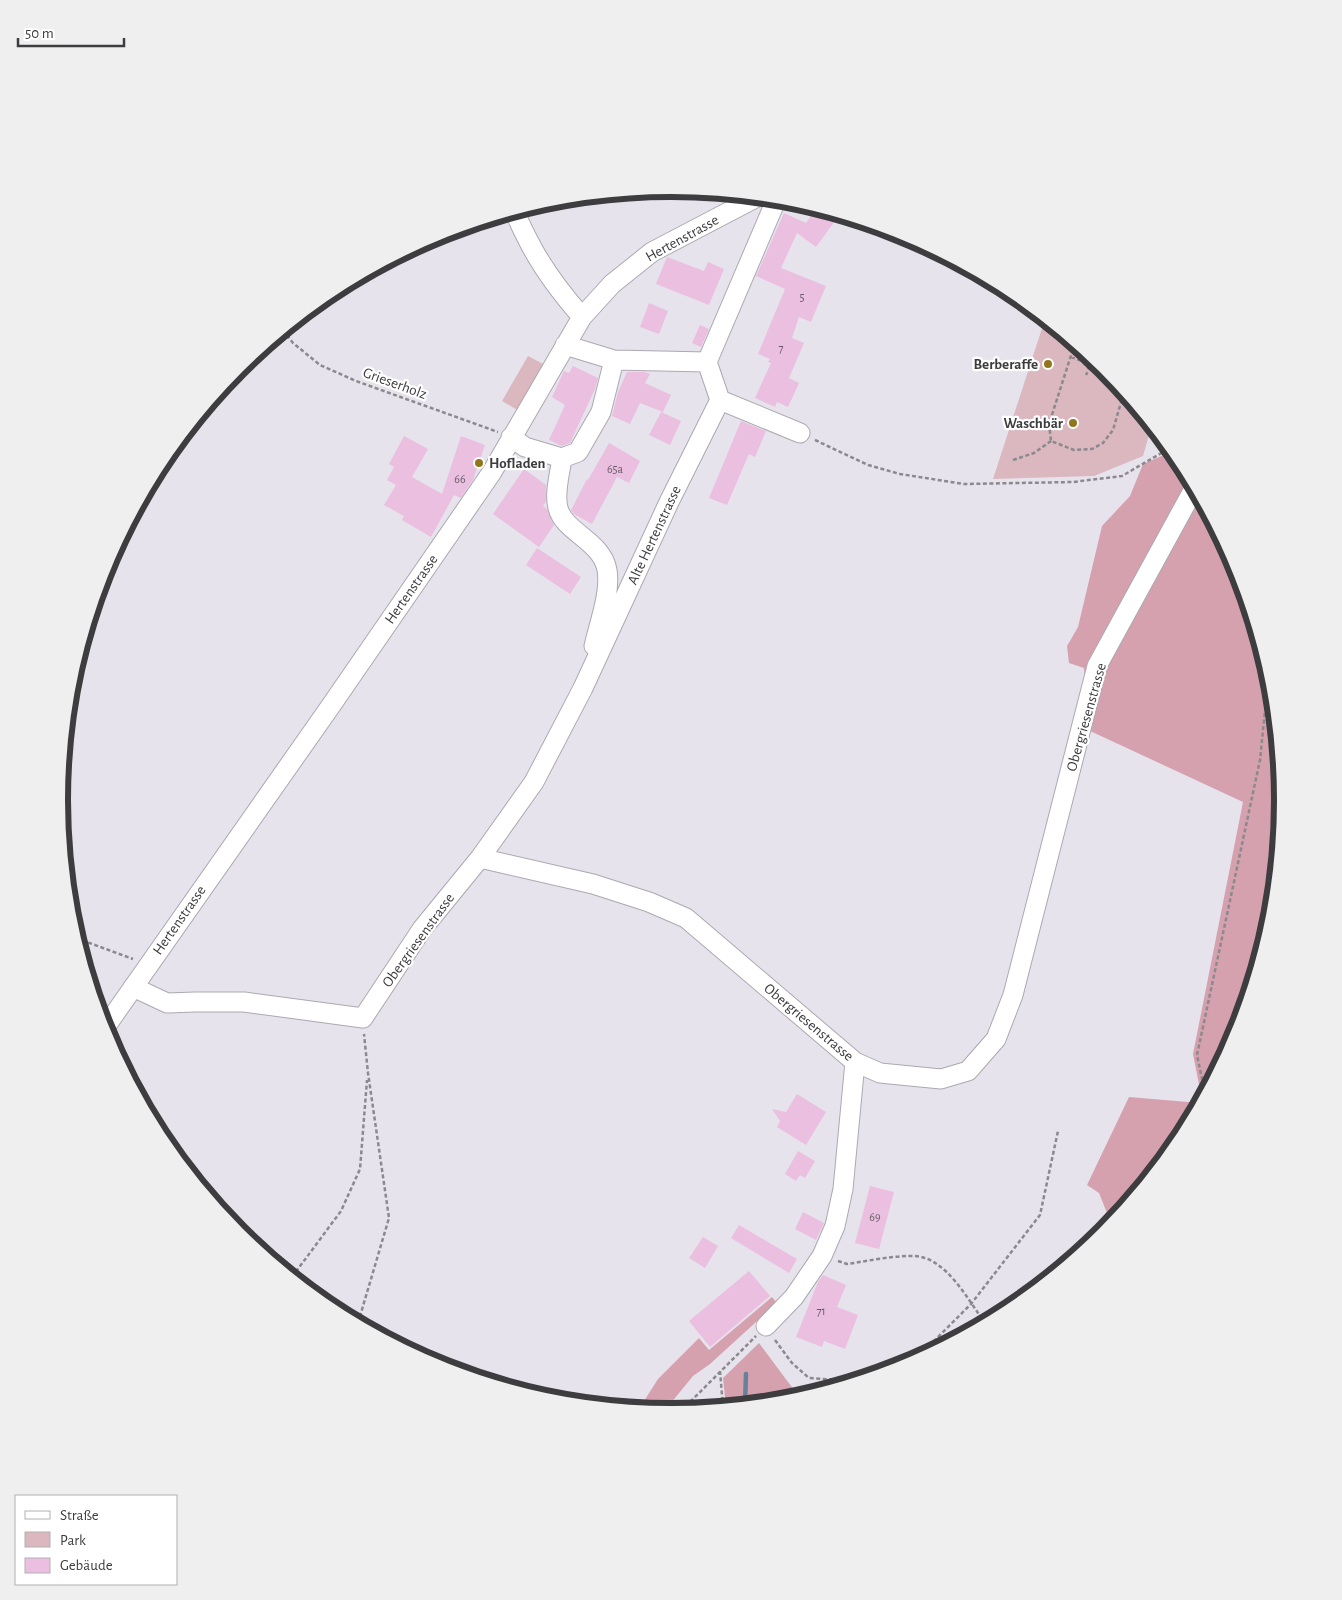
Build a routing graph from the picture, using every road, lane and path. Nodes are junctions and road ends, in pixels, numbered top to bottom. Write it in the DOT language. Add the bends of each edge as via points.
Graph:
graph roads {
  1 [pos="748,202"];
  2 [pos="774,206"];
  3 [pos="517,217"];
  4 [pos="582,317"];
  5 [pos="287,335"];
  6 [pos="565,344"];
  7 [pos="1073,350"];
  8 [pos="1071,357"];
  9 [pos="614,360"];
  10 [pos="707,362"];
  11 [pos="1086,376"];
  12 [pos="1122,399"];
  13 [pos="720,400"];
  14 [pos="800,433"];
  15 [pos="511,437"];
  16 [pos="1052,441"];
  17 [pos="1164,452"];
  18 [pos="562,458"];
  19 [pos="1013,460"];
  20 [pos="1191,494"];
  21 [pos="583,688"];
  22 [pos="1266,701"];
  23 [pos="480,858"];
  24 [pos="84,941"];
  25 [pos="148,964"];
  26 [pos="133,987"];
  27 [pos="363,1018"];
  28 [pos="109,1021"];
  29 [pos="855,1062"];
  30 [pos="368,1074"];
  31 [pos="1204,1083"];
  32 [pos="1058,1131"];
  33 [pos="822,1256"];
  34 [pos="296,1272"];
  35 [pos="971,1304"];
  36 [pos="360,1317"];
  37 [pos="981,1318"];
  38 [pos="766,1326"];
  39 [pos="930,1345"];
  40 [pos="720,1371"];
  41 [pos="837,1380"];
  42 [pos="722,1401"];
  43 [pos="689,1403"];
  1 -- 4 [label="street, Hertenstrasse" via="652,252 612,284"];
  2 -- 10 [label="street"];
  3 -- 4 [label="street" via="538,259"];
  4 -- 6 [label="street, Hertenstrasse"];
  5 -- 15 [label="path, Grieserholz" via="320,365"];
  6 -- 9 [label="street"];
  6 -- 15 [label="street, Hertenstrasse"];
  7 -- 8 [label="path"];
  8 -- 11 [label="path" via="1082,361 1089,369"];
  8 -- 16 [label="path" via="1049,424"];
  9 -- 10 [label="street"];
  9 -- 18 [label="street" via="601,412 578,452"];
  10 -- 13 [label="street"];
  12 -- 16 [label="path" via="1113,430 1103,443 1092,449 1074,450"];
  13 -- 14 [label="street"];
  13 -- 21 [label="street, Alte Hertenstrasse"];
  14 -- 17 [label="path" via="868,465 900,474 964,484 1073,482 1122,476"];
  15 -- 18 [label="street" via="525,447"];
  15 -- 25 [label="street, Hertenstrasse" via="463,515"];
  16 -- 19 [label="path" via="1034,453"];
  18 -- 21 [label="street" via="558,509 569,525 601,555 608,576"];
  20 -- 29 [label="street, Obergriesenstrasse" via="1097,666 1013,995 996,1039 968,1071 941,1079 880,1073"];
  21 -- 23 [label="street, Alte Hertenstrasse" via="534,782"];
  22 -- 31 [label="path" via="1260,760 1197,1055"];
  23 -- 27 [label="street, Obergriesenstrasse" via="422,928"];
  23 -- 29 [label="street, Obergriesenstrasse" via="593,884 686,918"];
  24 -- 25 [label="path"];
  25 -- 26 [label="street, Hertenstrasse"];
  26 -- 27 [label="street" via="167,1003 244,1002"];
  26 -- 28 [label="street, Hertenstrasse"];
  27 -- 30 [label="path"];
  29 -- 33 [label="street" via="843,1189 835,1226"];
  30 -- 34 [label="path" via="360,1169 341,1211"];
  30 -- 36 [label="path" via="389,1218"];
  32 -- 35 [label="path" via="1040,1215"];
  33 -- 35 [label="path" via="847,1264 913,1255 926,1258 945,1269"];
  33 -- 38 [label="street" via="794,1297"];
  35 -- 37 [label="path"];
  35 -- 39 [label="path"];
  38 -- 40 [label="path"];
  38 -- 41 [label="path" via="792,1364 809,1378"];
  40 -- 42 [label="path"];
  40 -- 43 [label="path"];
}
